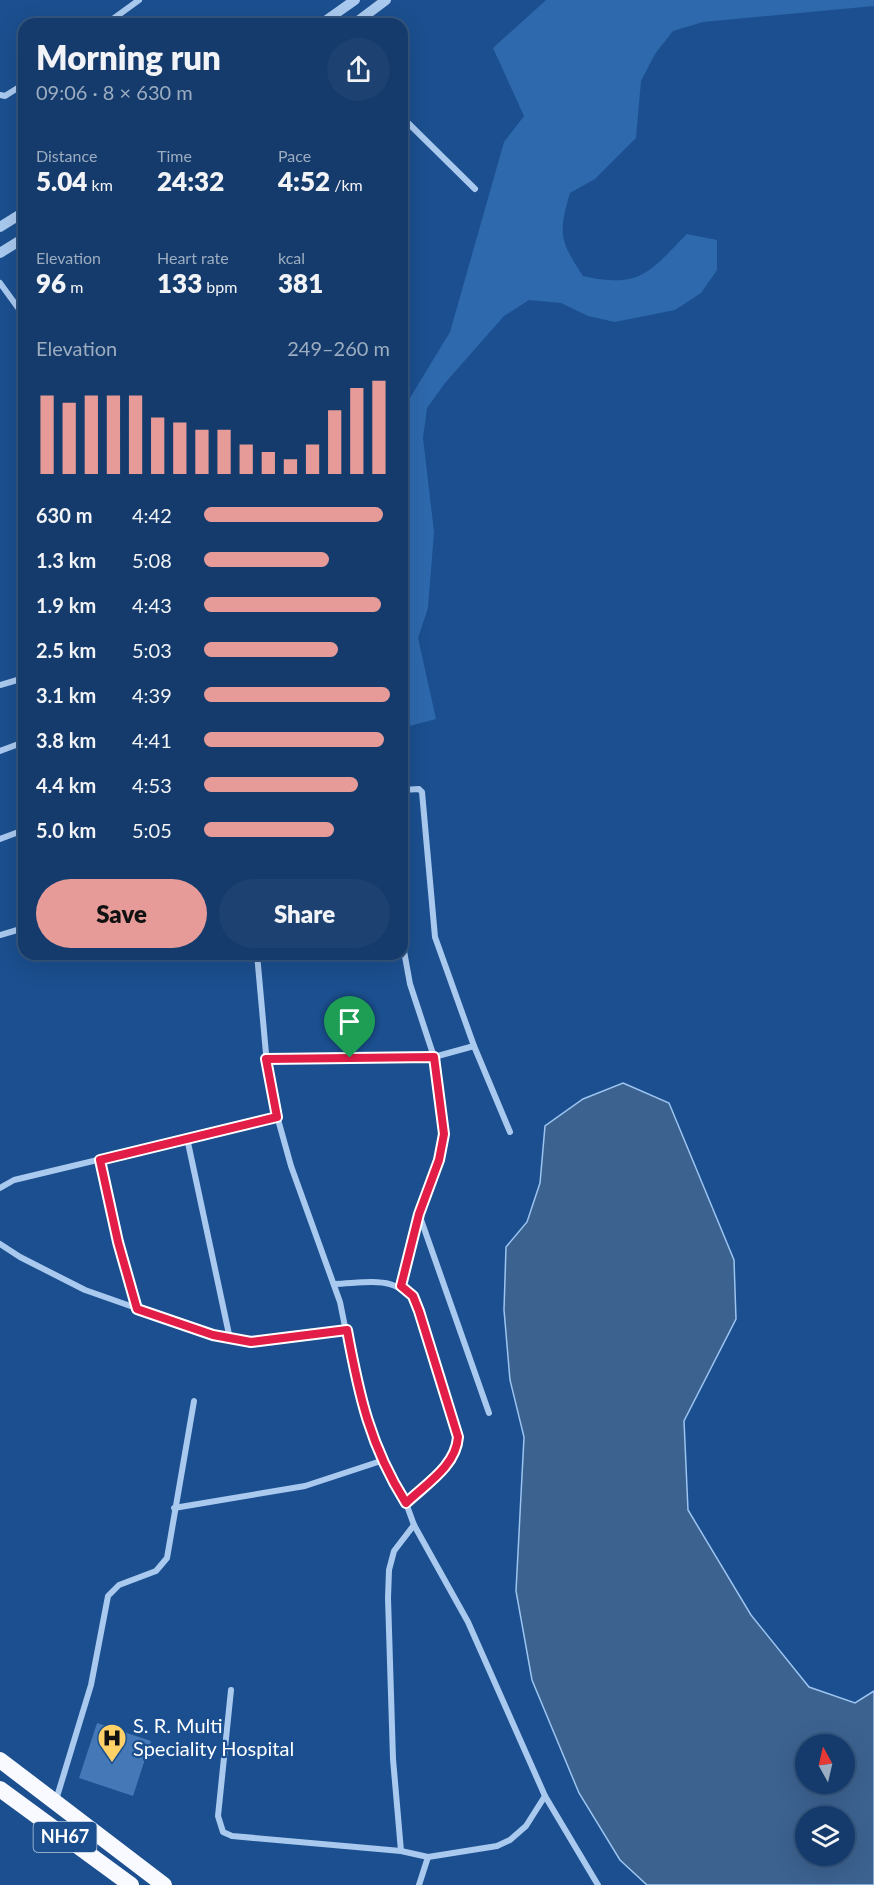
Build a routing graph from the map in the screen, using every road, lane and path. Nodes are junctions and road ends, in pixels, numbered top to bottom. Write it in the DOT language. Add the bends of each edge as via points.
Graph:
graph roads {
  1 [pos="139,0"];
  2 [pos="355,0"];
  3 [pos="384,1"];
  4 [pos="114,18"];
  5 [pos="330,18"];
  6 [pos="362,18"];
  7 [pos="18,88"];
  8 [pos="0,95"];
  9 [pos="408,123"];
  10 [pos="475,189"];
  11 [pos="18,216"];
  12 [pos="0,227"];
  13 [pos="18,242"];
  14 [pos="0,253"];
  15 [pos="0,283"];
  16 [pos="18,308"];
  17 [pos="18,680"];
  18 [pos="0,685"];
  19 [pos="18,744"];
  20 [pos="0,751"];
  21 [pos="408,790"];
  22 [pos="18,832"];
  23 [pos="0,839"];
  24 [pos="18,930"];
  25 [pos="0,935"];
  26 [pos="258,960"];
  27 [pos="406,960"];
  28 [pos="474,1046"];
  29 [pos="434,1057"];
  30 [pos="266,1059"];
  31 [pos="277,1117"];
  32 [pos="510,1132"];
  33 [pos="187,1138"];
  34 [pos="100,1160"];
  35 [pos="0,1188"];
  36 [pos="419,1214"];
  37 [pos="0,1244"];
  38 [pos="334,1284"];
  39 [pos="401,1286"];
  40 [pos="137,1309"];
  41 [pos="347,1330"];
  42 [pos="230,1339"];
  43 [pos="194,1401"];
  44 [pos="489,1413"];
  45 [pos="381,1461"];
  46 [pos="406,1503"];
  47 [pos="174,1508"];
  48 [pos="414,1525"];
  49 [pos="231,1690"];
  50 [pos="0,1760"];
  51 [pos="0,1789"];
  52 [pos="545,1797"];
  53 [pos="55,1802"];
  54 [pos="401,1851"];
  55 [pos="428,1857"];
  56 [pos="131,1885"];
  57 [pos="164,1885"];
  58 [pos="419,1885"];
  59 [pos="598,1885"];
  1 -- 4 [label="street"];
  2 -- 5 [label="street"];
  3 -- 6 [label="street"];
  7 -- 8 [label="street"];
  9 -- 10 [label="street"];
  11 -- 12 [label="street"];
  13 -- 14 [label="street"];
  15 -- 16 [label="street"];
  17 -- 18 [label="street"];
  19 -- 20 [label="street"];
  21 -- 28 [label="street" via="422,792 435,937"];
  22 -- 23 [label="street"];
  24 -- 25 [label="street"];
  26 -- 30 [label="street"];
  27 -- 29 [label="street"];
  28 -- 29 [label="street"];
  28 -- 32 [label="street"];
  29 -- 30 [label="street"];
  29 -- 36 [label="street" via="444,1134"];
  30 -- 31 [label="street"];
  31 -- 33 [label="street"];
  31 -- 38 [label="street"];
  33 -- 34 [label="street"];
  33 -- 42 [label="street"];
  34 -- 35 [label="street" via="14,1180"];
  34 -- 40 [label="street"];
  36 -- 39 [label="street"];
  36 -- 44 [label="street"];
  37 -- 40 [label="street" via="85,1290"];
  38 -- 39 [label="street"];
  38 -- 41 [label="street"];
  39 -- 46 [label="street" via="413,1296 419,1311 458,1437 451,1460"];
  40 -- 42 [label="street"];
  41 -- 42 [label="street" via="271,1341"];
  41 -- 45 [label="street" via="358,1391"];
  43 -- 47 [label="street"];
  45 -- 46 [label="street"];
  45 -- 47 [label="street" via="305,1486"];
  46 -- 48 [label="street"];
  47 -- 53 [label="street" via="163,1566 119,1585 108,1596 91,1685"];
  48 -- 52 [label="street" via="468,1622"];
  48 -- 54 [label="street" via="394,1551 389,1579 393,1759"];
  49 -- 54 [label="street" via="218,1816 223,1832 232,1836"];
  50 -- 53 [label="highway, NH67"];
  51 -- 56 [label="highway, NH67"];
  52 -- 55 [label="street" via="526,1826 510,1840 497,1846"];
  52 -- 59 [label="street"];
  53 -- 57 [label="highway, NH67"];
  54 -- 55 [label="street"];
  55 -- 58 [label="street"];
}
